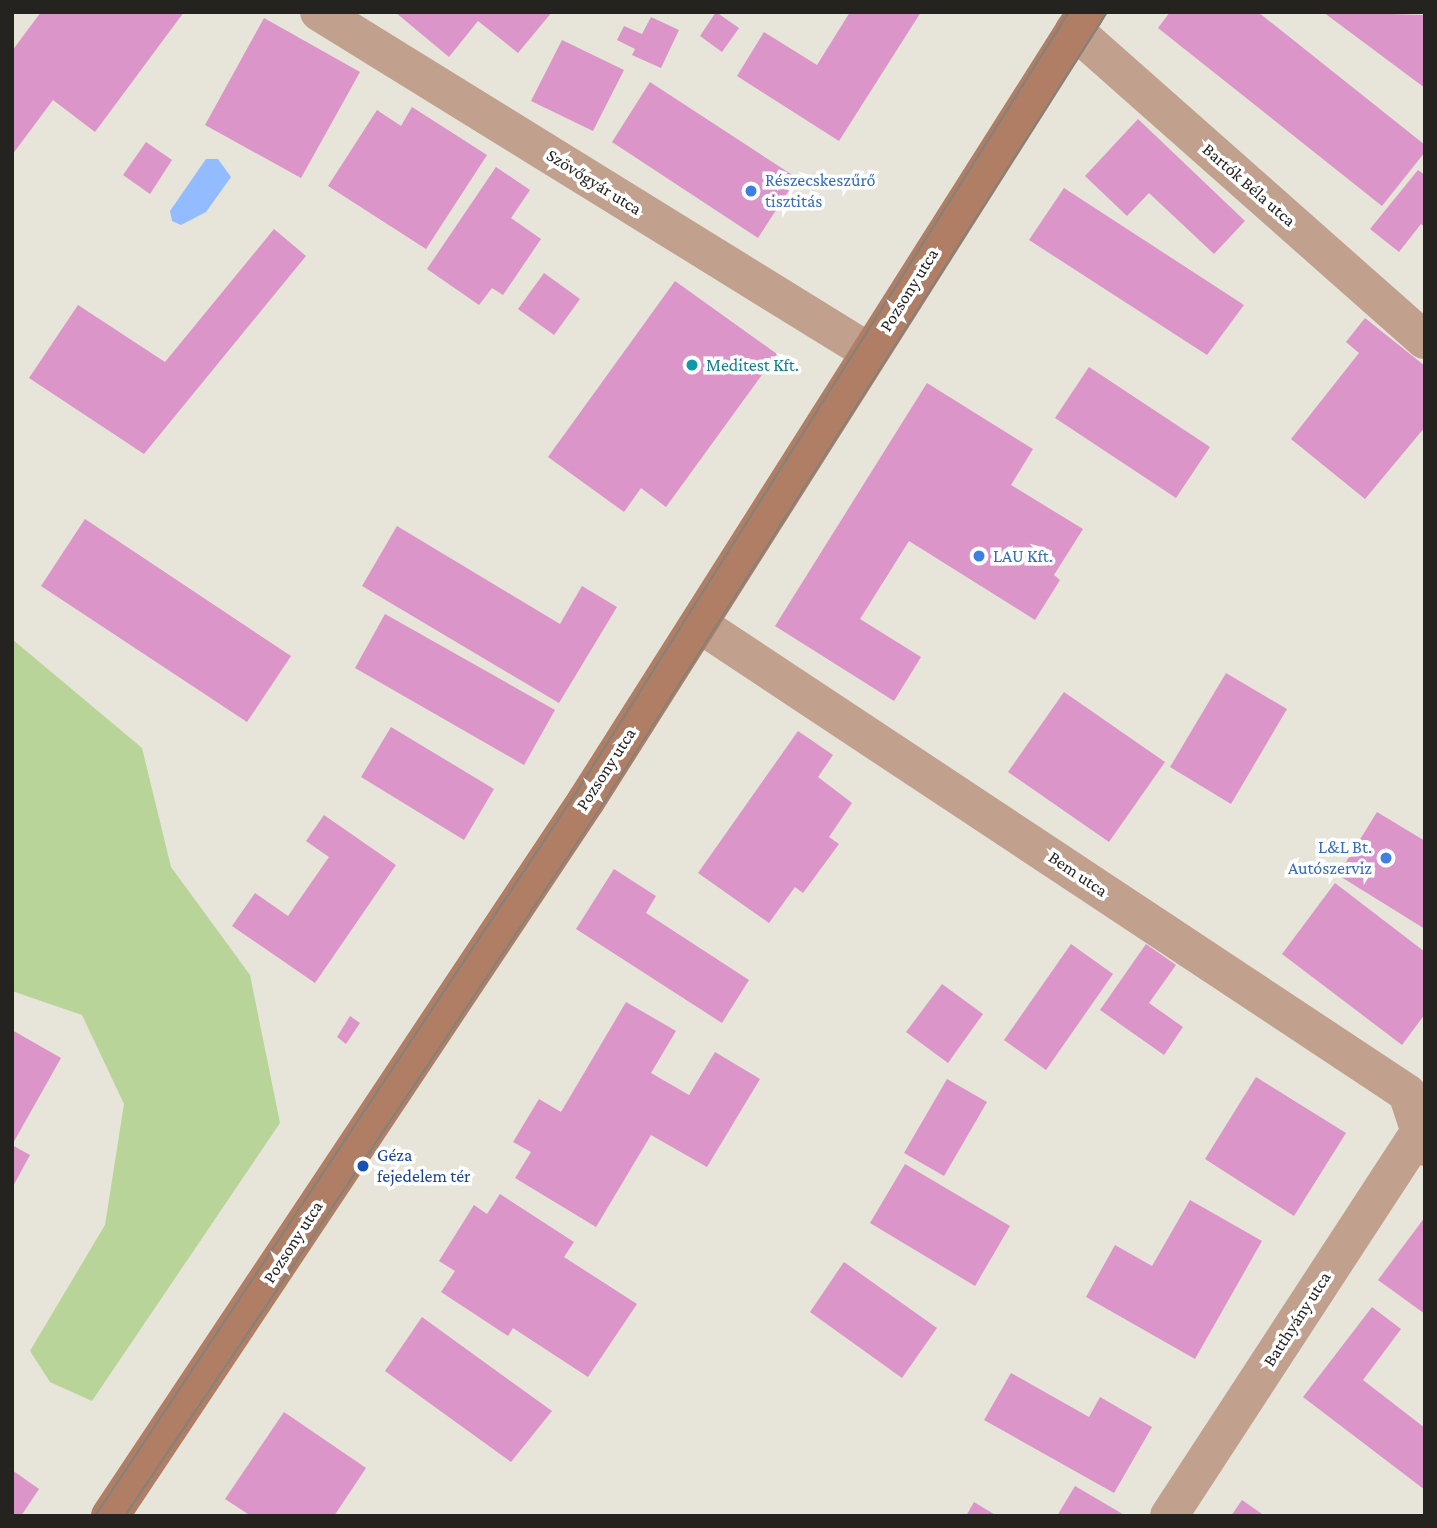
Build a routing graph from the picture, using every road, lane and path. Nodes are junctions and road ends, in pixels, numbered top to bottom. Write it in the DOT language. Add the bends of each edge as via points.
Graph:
graph roads {
  1 [pos="319,12"];
  2 [pos="1080,21"];
  3 [pos="1425,340"];
  4 [pos="869,352"];
  5 [pos="699,624"];
  6 [pos="1423,1134"];
  7 [pos="110,1516"];
  8 [pos="1169,1516"];
  1 -- 4 [label="street, Szövőgyár utca"];
  2 -- 3 [label="street, Bartók Béla utca"];
  2 -- 4 [label="street, Pozsony utca"];
  4 -- 5 [label="street, Pozsony utca"];
  5 -- 6 [label="street, Bem utca" via="1407,1093"];
  5 -- 7 [label="street, Pozsony utca"];
  6 -- 8 [label="street, Batthyány utca"];
}
